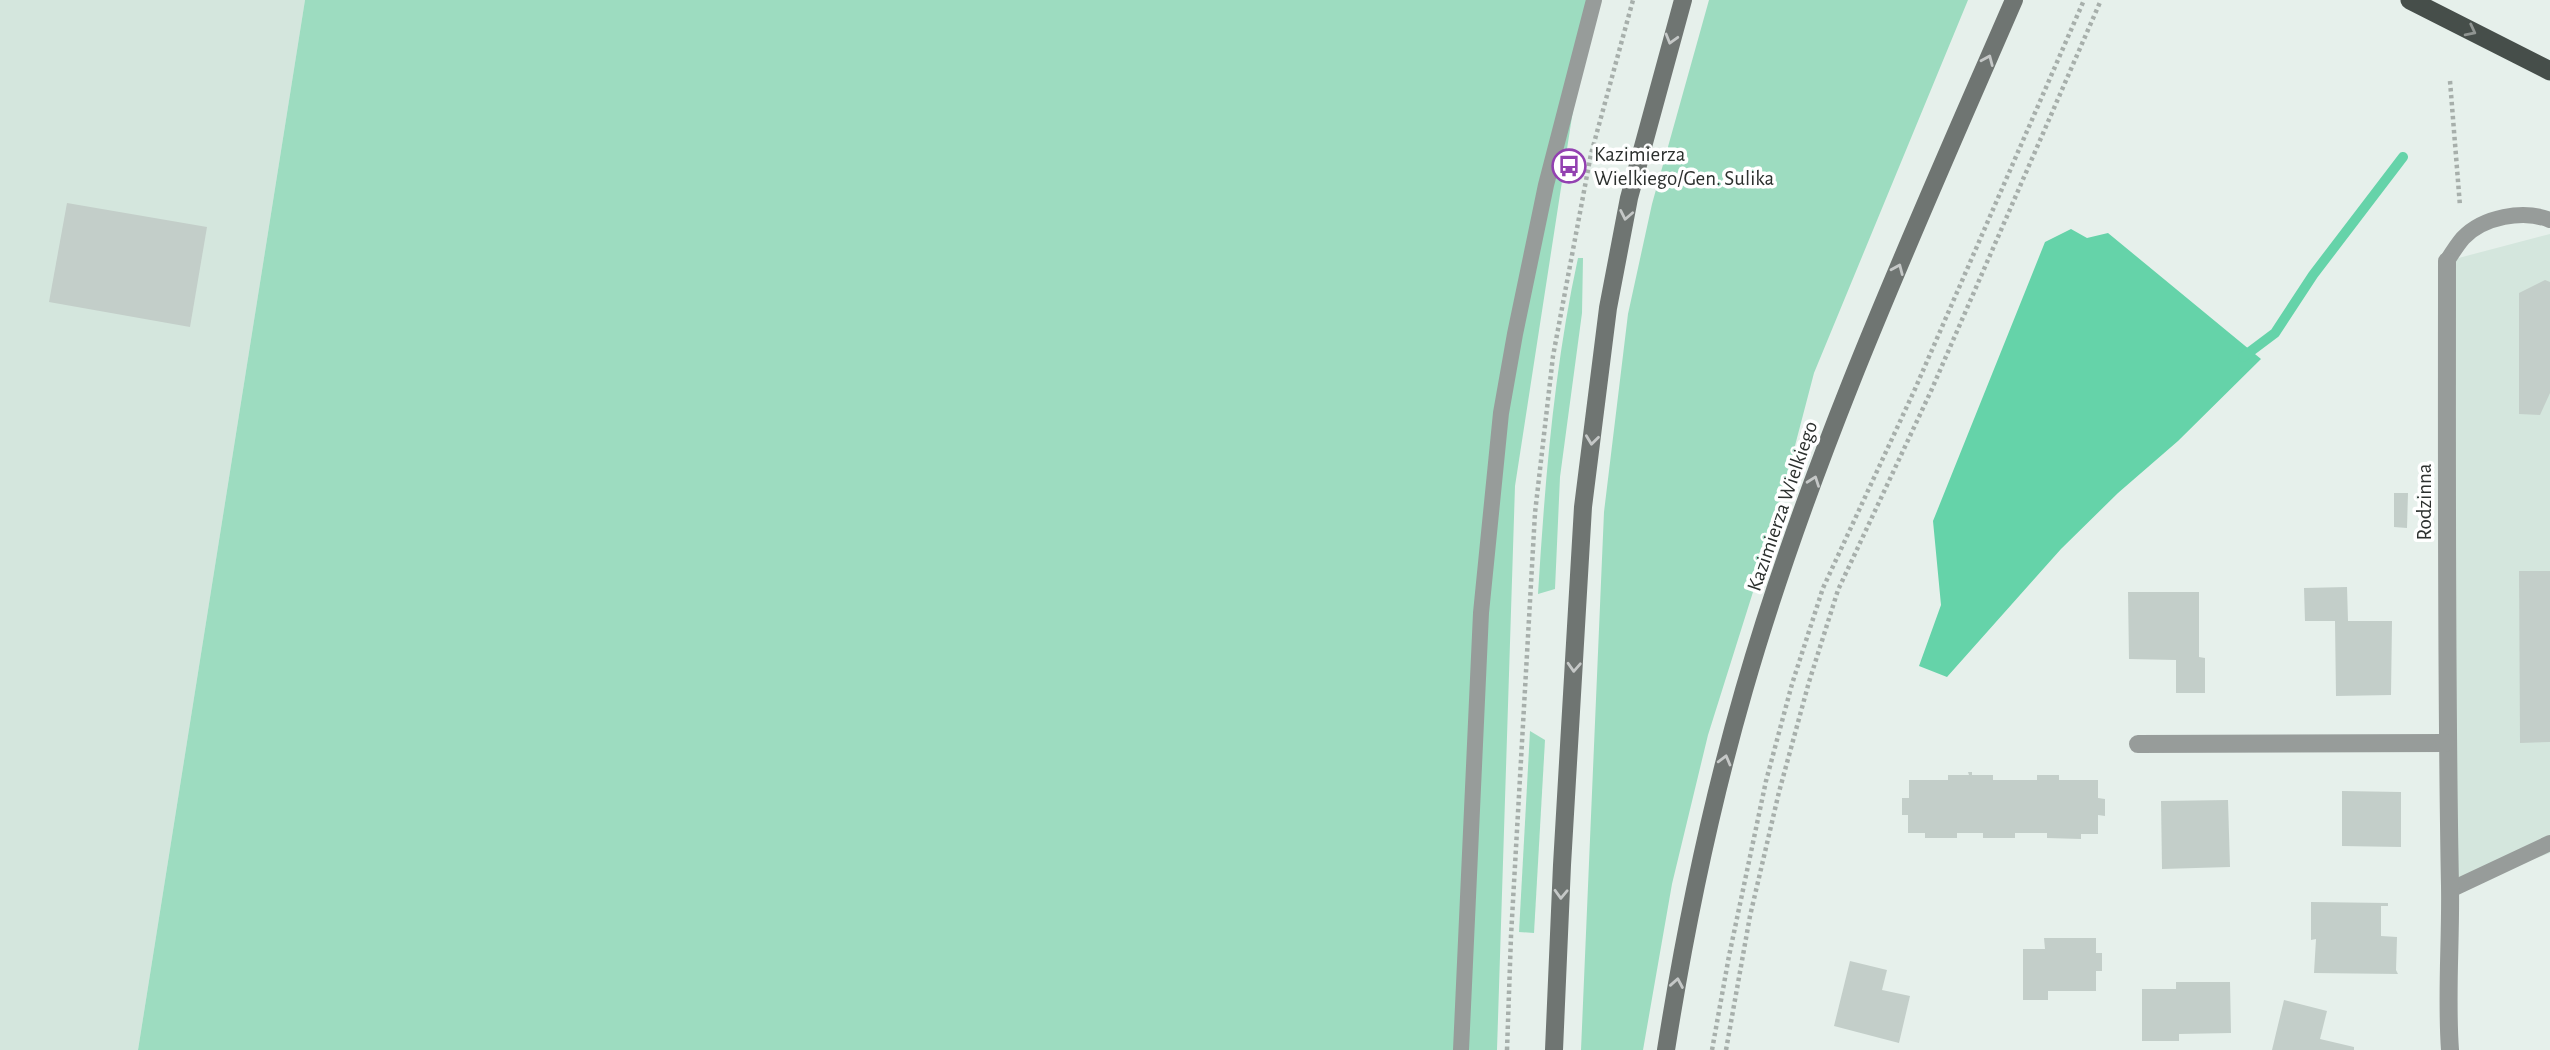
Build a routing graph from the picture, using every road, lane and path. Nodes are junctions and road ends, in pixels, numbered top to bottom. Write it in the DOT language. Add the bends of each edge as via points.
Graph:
graph roads {
  1 [pos="1594,0"];
  2 [pos="1633,0"];
  3 [pos="1683,0"];
  4 [pos="2014,0"];
  5 [pos="2084,0"];
  6 [pos="2101,0"];
  7 [pos="2410,0"];
  8 [pos="2550,71"];
  9 [pos="2450,81"];
  10 [pos="2550,220"];
  11 [pos="2462,239"];
  12 [pos="2447,261"];
  13 [pos="2446,743"];
  14 [pos="2138,744"];
  15 [pos="2550,842"];
  16 [pos="2450,890"];
  17 [pos="1461,1050"];
  18 [pos="1507,1050"];
  19 [pos="1554,1050"];
  20 [pos="1666,1050"];
  21 [pos="1712,1050"];
  22 [pos="1726,1050"];
  23 [pos="2449,1050"];
  1 -- 17 [label="lane" via="1546,185 1501,413 1481,613"];
  2 -- 18 [label="path" via="1591,154 1553,356 1535,513"];
  3 -- 19 [label="main road, one-way" via="1629,198 1608,308 1585,494"];
  20 -- 4 [label="main road, Kazimierza Wielkiego, one-way" via="1710,819 1744,689 1787,558 1886,298"];
  5 -- 21 [label="path" via="1823,588 1766,781"];
  6 -- 22 [label="path" via="1931,391 1838,590 1779,792 1749,916"];
  7 -- 8 [label="highway, one-way"];
  9 -- 11 [label="path"];
  10 -- 11 [label="lane" via="2512,215 2479,225"];
  11 -- 12 [label="lane"];
  12 -- 13 [label="street, Rodzinna"];
  13 -- 14 [label="street"];
  13 -- 16 [label="street, Rodzinna"];
  15 -- 16 [label="lane"];
  16 -- 23 [label="street, Rodzinna"];
}
